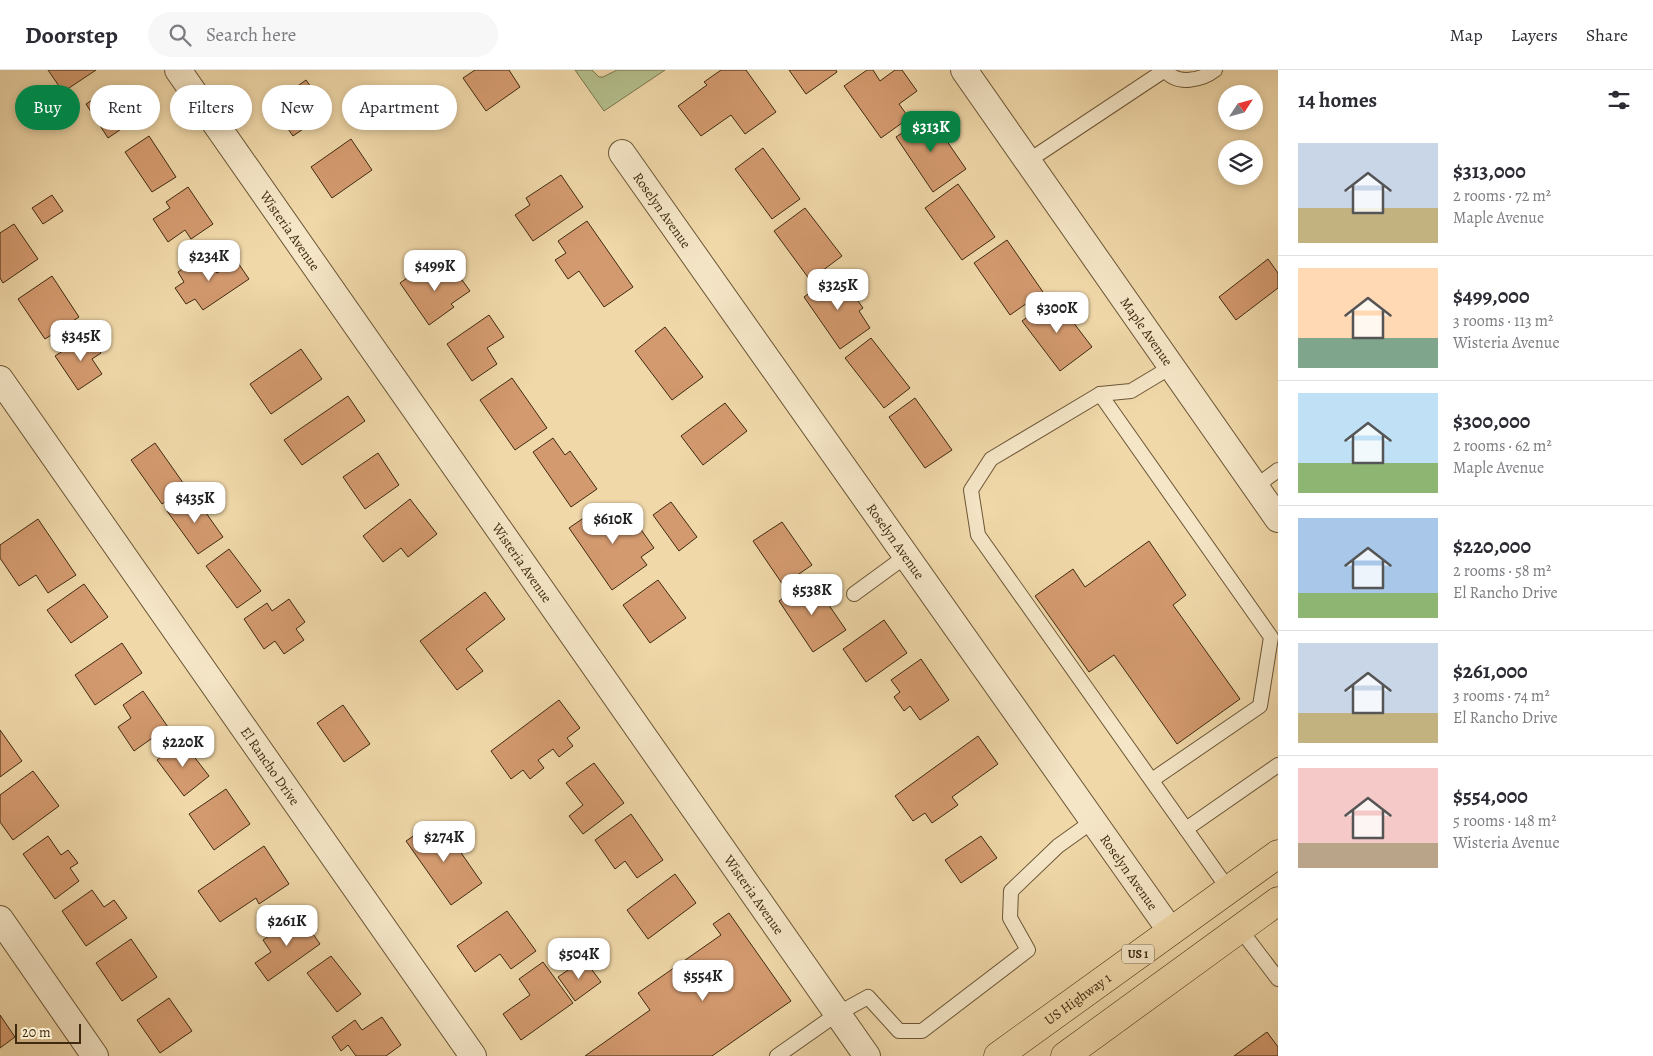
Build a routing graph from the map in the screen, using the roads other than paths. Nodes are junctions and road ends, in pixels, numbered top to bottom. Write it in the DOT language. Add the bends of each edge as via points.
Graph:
graph roads {
  1 [pos="178,70"];
  2 [pos="964,70"];
  3 [pos="1165,70"];
  4 [pos="1215,70"];
  5 [pos="622,153"];
  6 [pos="1028,161"];
  7 [pos="1171,367"];
  8 [pos="0,379"];
  9 [pos="1100,394"];
  10 [pos="1278,470"];
  11 [pos="1255,487"];
  12 [pos="1278,520"];
  13 [pos="906,556"];
  14 [pos="854,594"];
  15 [pos="1278,765"];
  16 [pos="1152,780"];
  17 [pos="1093,821"];
  18 [pos="1186,829"];
  19 [pos="1278,854"];
  20 [pos="1229,890"];
  21 [pos="1278,901"];
  22 [pos="0,919"];
  23 [pos="1240,929"];
  24 [pos="1170,930"];
  25 [pos="1278,979"];
  26 [pos="837,1014"];
  27 [pos="95,1056"];
  28 [pos="473,1056"];
  29 [pos="776,1056"];
  30 [pos="866,1056"];
  31 [pos="998,1056"];
  32 [pos="1065,1056"];
  1 -- 26 [label="street, Wisteria Avenue"];
  2 -- 6 [label="street, Maple Avenue"];
  3 -- 4 [label="lane" via="1169,75 1186,80 1206,77"];
  3 -- 6 [label="lane"];
  5 -- 13 [label="street, Roselyn Avenue"];
  6 -- 7 [label="street, Maple Avenue"];
  7 -- 9 [label="lane" via="1132,391"];
  7 -- 11 [label="street, Maple Avenue"];
  8 -- 28 [label="street, El Rancho Drive"];
  9 -- 16 [label="lane" via="1271,636 1260,706"];
  9 -- 16 [label="lane" via="991,459 971,490 978,535"];
  10 -- 11 [label="lane"];
  11 -- 12 [label="street, Maple Avenue"];
  13 -- 14 [label="lane"];
  13 -- 17 [label="street, Roselyn Avenue"];
  15 -- 18 [label="lane"];
  16 -- 18 [label="lane"];
  17 -- 24 [label="street, Roselyn Avenue"];
  17 -- 26 [label="lane" via="1058,846 1012,891 1010,918 1028,950 922,1031 899,1031 868,997"];
  18 -- 20 [label="lane"];
  19 -- 20 [label="main road, US Highway 1 / US 1"];
  20 -- 24 [label="main road, US Highway 1 / US 1"];
  21 -- 23 [label="main road"];
  22 -- 27 [label="street"];
  23 -- 25 [label="lane"];
  23 -- 32 [label="main road"];
  24 -- 31 [label="main road, US Highway 1 / US 1"];
  26 -- 29 [label="lane"];
  26 -- 30 [label="street, Wisteria Avenue"];
}
